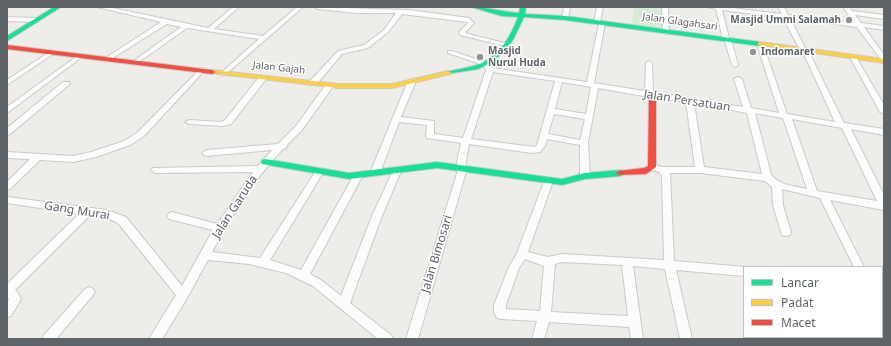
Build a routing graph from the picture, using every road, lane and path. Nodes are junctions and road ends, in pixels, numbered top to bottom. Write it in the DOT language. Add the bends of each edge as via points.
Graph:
graph roads {
  1 [pos="58,7"];
  2 [pos="101,7"];
  3 [pos="236,7"];
  4 [pos="300,7"];
  5 [pos="318,7"];
  6 [pos="474,7"];
  7 [pos="567,7"];
  8 [pos="600,7"];
  9 [pos="664,7"];
  10 [pos="710,7"];
  11 [pos="782,7"];
  12 [pos="846,7"];
  13 [pos="341,8"];
  14 [pos="719,8"];
  15 [pos="523,11"];
  16 [pos="399,13"];
  17 [pos="851,13"];
  18 [pos="334,16"];
  19 [pos="786,16"];
  20 [pos="884,17"];
  21 [pos="565,18"];
  22 [pos="7,19"];
  23 [pos="36,20"];
  24 [pos="166,22"];
  25 [pos="599,22"];
  26 [pos="186,26"];
  27 [pos="858,26"];
  28 [pos="884,28"];
  29 [pos="210,29"];
  30 [pos="666,32"];
  31 [pos="263,38"];
  32 [pos="7,39"];
  33 [pos="727,40"];
  34 [pos="505,44"];
  35 [pos="760,44"];
  36 [pos="7,47"];
  37 [pos="804,50"];
  38 [pos="450,52"];
  39 [pos="51,53"];
  40 [pos="80,56"];
  41 [pos="853,57"];
  42 [pos="106,60"];
  43 [pos="884,60"];
  44 [pos="134,63"];
  45 [pos="649,63"];
  46 [pos="735,65"];
  47 [pos="488,67"];
  48 [pos="202,70"];
  49 [pos="224,73"];
  50 [pos="263,78"];
  51 [pos="559,79"];
  52 [pos="738,79"];
  53 [pos="412,82"];
  54 [pos="7,83"];
  55 [pos="313,83"];
  56 [pos="66,84"];
  57 [pos="330,85"];
  58 [pos="592,85"];
  59 [pos="650,95"];
  60 [pos="690,102"];
  61 [pos="7,111"];
  62 [pos="550,111"];
  63 [pos="749,111"];
  64 [pos="884,112"];
  65 [pos="588,117"];
  66 [pos="786,117"];
  67 [pos="396,119"];
  68 [pos="189,122"];
  69 [pos="843,126"];
  70 [pos="7,132"];
  71 [pos="884,132"];
  72 [pos="544,136"];
  73 [pos="466,140"];
  74 [pos="584,143"];
  75 [pos="283,146"];
  76 [pos="206,154"];
  77 [pos="7,155"];
  78 [pos="37,158"];
  79 [pos="263,165"];
  80 [pos="652,167"];
  81 [pos="461,168"];
  82 [pos="155,170"];
  83 [pos="662,170"];
  84 [pos="700,170"];
  85 [pos="320,171"];
  86 [pos="397,171"];
  87 [pos="375,173"];
  88 [pos="358,175"];
  89 [pos="585,176"];
  90 [pos="768,178"];
  91 [pos="548,181"];
  92 [pos="777,185"];
  93 [pos="7,187"];
  94 [pos="818,195"];
  95 [pos="7,200"];
  96 [pos="884,206"];
  97 [pos="88,211"];
  98 [pos="172,216"];
  99 [pos="219,228"];
  100 [pos="786,232"];
  101 [pos="522,254"];
  102 [pos="205,256"];
  103 [pos="627,261"];
  104 [pos="263,262"];
  105 [pos="550,264"];
  106 [pos="670,264"];
  107 [pos="858,266"];
  108 [pos="743,271"];
  109 [pos="304,275"];
  110 [pos="7,291"];
  111 [pos="89,292"];
  112 [pos="183,295"];
  113 [pos="344,304"];
  114 [pos="7,312"];
  115 [pos="545,316"];
  116 [pos="634,322"];
  117 [pos="48,339"];
  118 [pos="155,339"];
  119 [pos="387,339"];
  120 [pos="412,339"];
  121 [pos="538,339"];
  122 [pos="637,339"];
  123 [pos="686,339"];
  1 -- 23 [label="street"];
  2 -- 24 [label="street"];
  3 -- 29 [label="street"];
  4 -- 31 [label="street"];
  5 -- 13 [label="street"];
  6 -- 15 [label="street, Jalan Glagahsari" via="502,14"];
  7 -- 21 [label="street"];
  8 -- 25 [label="street"];
  9 -- 30 [label="street"];
  10 -- 14 [label="street"];
  11 -- 19 [label="street"];
  12 -- 17 [label="street"];
  13 -- 16 [label="street"];
  13 -- 18 [label="street"];
  14 -- 19 [label="street"];
  14 -- 33 [label="street"];
  15 -- 21 [label="street, Jalan Glagahsari"];
  15 -- 34 [label="street"];
  16 -- 34 [label="street" via="469,20 471,23 462,34"];
  16 -- 55 [label="street" via="386,31 366,47 340,52"];
  17 -- 20 [label="street"];
  17 -- 27 [label="street"];
  19 -- 27 [label="street"];
  19 -- 37 [label="street"];
  21 -- 25 [label="street, Jalan Glagahsari"];
  22 -- 23 [label="street"];
  23 -- 32 [label="street"];
  24 -- 26 [label="street"];
  24 -- 42 [label="street"];
  25 -- 30 [label="street, Jalan Glagahsari"];
  25 -- 58 [label="street"];
  26 -- 29 [label="street"];
  26 -- 44 [label="street"];
  27 -- 28 [label="street"];
  27 -- 43 [label="street"];
  29 -- 31 [label="street"];
  30 -- 33 [label="street, Jalan Glagahsari"];
  31 -- 49 [label="street"];
  33 -- 35 [label="street, Jalan Glagahsari"];
  33 -- 46 [label="street"];
  34 -- 47 [label="street"];
  35 -- 37 [label="street, Jalan Glagahsari"];
  35 -- 66 [label="street"];
  36 -- 39 [label="street, Jalan Gajah"];
  37 -- 41 [label="street, Jalan Glagahsari"];
  37 -- 69 [label="street"];
  38 -- 47 [label="street, Jalan Persatuan"];
  39 -- 40 [label="street, Jalan Gajah"];
  39 -- 54 [label="street"];
  40 -- 42 [label="street, Jalan Gajah"];
  40 -- 61 [label="street"];
  41 -- 43 [label="street, Jalan Glagahsari"];
  41 -- 64 [label="street"];
  42 -- 44 [label="street, Jalan Gajah"];
  44 -- 48 [label="street, Jalan Gajah"];
  45 -- 59 [label="street"];
  47 -- 51 [label="street, Jalan Persatuan"];
  47 -- 53 [label="street, Jalan Gajah"];
  47 -- 73 [label="street, Jalan Bimosari"];
  48 -- 49 [label="street, Jalan Gajah"];
  48 -- 78 [label="street" via="132,141 80,158"];
  49 -- 50 [label="street, Jalan Gajah"];
  50 -- 55 [label="street, Jalan Gajah"];
  50 -- 68 [label="street" via="228,122"];
  51 -- 58 [label="street, Jalan Persatuan"];
  51 -- 62 [label="street"];
  52 -- 63 [label="street"];
  53 -- 57 [label="street, Jalan Gajah" via="376,87"];
  53 -- 67 [label="street"];
  55 -- 57 [label="street, Jalan Gajah"];
  56 -- 70 [label="street"];
  57 -- 75 [label="street, Jalan Garuda"];
  58 -- 59 [label="street, Jalan Persatuan"];
  58 -- 65 [label="street"];
  59 -- 60 [label="street, Jalan Persatuan"];
  59 -- 80 [label="street"];
  60 -- 63 [label="street, Jalan Persatuan"];
  60 -- 84 [label="street"];
  62 -- 65 [label="street"];
  62 -- 72 [label="street"];
  63 -- 66 [label="street, Jalan Persatuan"];
  63 -- 90 [label="street"];
  65 -- 74 [label="street"];
  66 -- 69 [label="street, Jalan Persatuan"];
  66 -- 94 [label="street"];
  67 -- 73 [label="street" via="431,123 430,136"];
  67 -- 87 [label="street"];
  69 -- 71 [label="street, Jalan Persatuan"];
  69 -- 96 [label="street"];
  72 -- 73 [label="street" via="540,148 536,150"];
  72 -- 74 [label="street"];
  73 -- 81 [label="street, Jalan Bimosari"];
  74 -- 89 [label="street"];
  75 -- 76 [label="street"];
  75 -- 79 [label="street, Jalan Garuda"];
  77 -- 78 [label="street"];
  78 -- 93 [label="street"];
  79 -- 82 [label="street"];
  79 -- 85 [label="street"];
  79 -- 99 [label="street, Jalan Garuda"];
  80 -- 83 [label="street"];
  80 -- 89 [label="street" via="646,171"];
  81 -- 86 [label="street" via="424,166"];
  81 -- 91 [label="street"];
  81 -- 120 [label="street, Jalan Bimosari"];
  83 -- 84 [label="street"];
  83 -- 106 [label="street" via="667,175"];
  84 -- 90 [label="street"];
  85 -- 88 [label="street"];
  85 -- 104 [label="street"];
  86 -- 87 [label="street"];
  86 -- 113 [label="street"];
  87 -- 88 [label="street"];
  88 -- 109 [label="street"];
  89 -- 91 [label="street" via="566,182"];
  90 -- 92 [label="street"];
  91 -- 101 [label="street"];
  92 -- 94 [label="street"];
  92 -- 100 [label="street" via="778,205"];
  94 -- 96 [label="street"];
  94 -- 107 [label="street"];
  95 -- 97 [label="street, Gang Murai"];
  97 -- 110 [label="street"];
  97 -- 112 [label="street, Gang Murai" via="122,220"];
  98 -- 99 [label="street"];
  99 -- 102 [label="street, Jalan Garuda"];
  101 -- 105 [label="street"];
  101 -- 115 [label="street" via="512,270 500,312 516,316"];
  102 -- 104 [label="street"];
  102 -- 112 [label="street, Jalan Garuda"];
  103 -- 105 [label="street" via="562,258 552,260"];
  103 -- 106 [label="street"];
  103 -- 116 [label="street"];
  104 -- 109 [label="street" via="282,265"];
  105 -- 115 [label="street"];
  106 -- 108 [label="street"];
  106 -- 123 [label="street"];
  109 -- 113 [label="street"];
  110 -- 114 [label="street" via="15,299"];
  111 -- 117 [label="street"];
  112 -- 118 [label="street, Jalan Garuda"];
  113 -- 119 [label="street"];
  115 -- 116 [label="street"];
  115 -- 121 [label="street"];
  116 -- 122 [label="street"];
}
